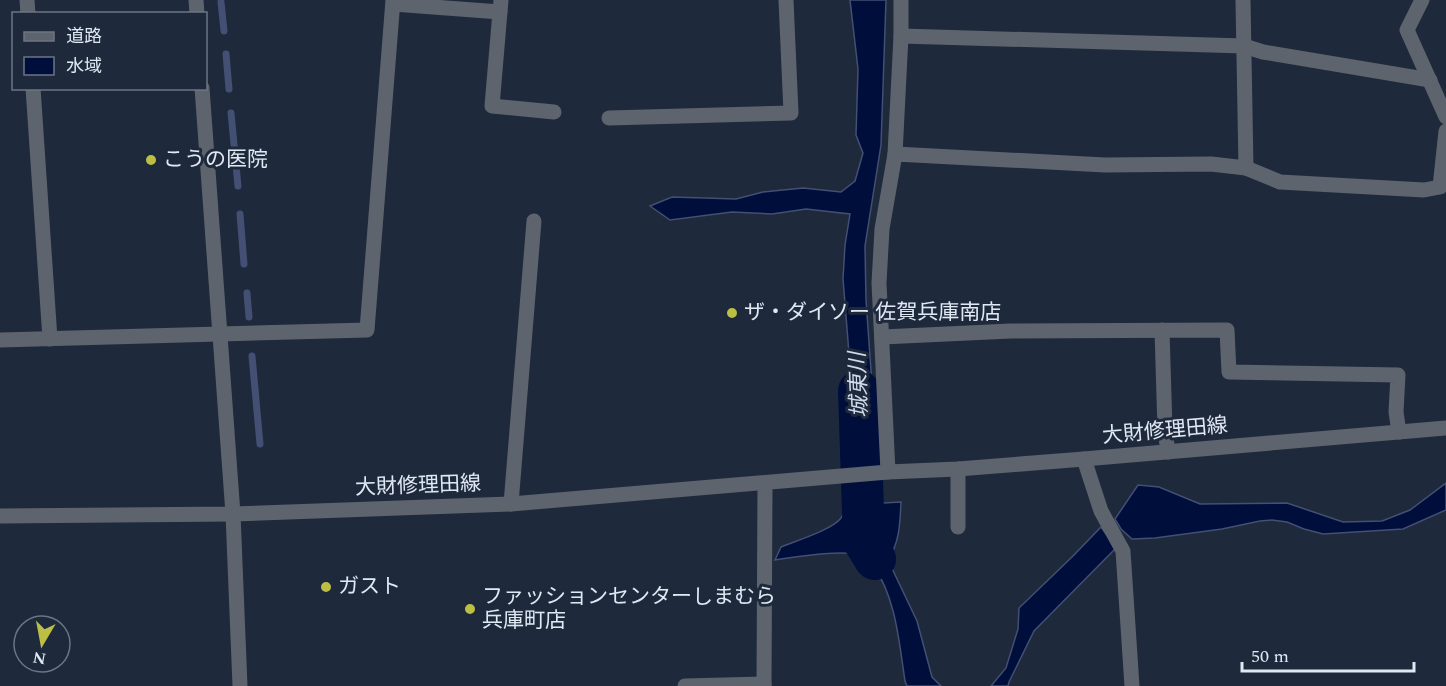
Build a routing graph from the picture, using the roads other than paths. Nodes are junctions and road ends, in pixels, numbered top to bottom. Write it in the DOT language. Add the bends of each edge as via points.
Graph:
graph roads {
  1 [pos="786,0"];
  2 [pos="901,0"];
  3 [pos="1243,0"];
  4 [pos="1422,0"];
  5 [pos="393,2"];
  6 [pos="500,6"];
  7 [pos="901,36"];
  8 [pos="1244,46"];
  9 [pos="1430,80"];
  10 [pos="33,90"];
  11 [pos="202,90"];
  12 [pos="554,112"];
  13 [pos="1446,117"];
  14 [pos="609,118"];
  15 [pos="1446,131"];
  16 [pos="895,154"];
  17 [pos="1246,168"];
  18 [pos="534,221"];
  19 [pos="1162,330"];
  20 [pos="219,334"];
  21 [pos="882,337"];
  22 [pos="50,339"];
  23 [pos="0,340"];
  24 [pos="1446,428"];
  25 [pos="1399,432"];
  26 [pos="1168,452"];
  27 [pos="1084,459"];
  28 [pos="958,469"];
  29 [pos="888,472"];
  30 [pos="765,483"];
  31 [pos="511,504"];
  32 [pos="232,514"];
  33 [pos="0,516"];
  34 [pos="958,527"];
  35 [pos="764,685"];
  36 [pos="240,686"];
  37 [pos="686,686"];
  38 [pos="1132,686"];
  1 -- 14 [label="street" via="791,113"];
  2 -- 7 [label="street"];
  3 -- 8 [label="street"];
  4 -- 9 [label="street" via="1407,30"];
  5 -- 6 [label="street"];
  5 -- 20 [label="street" via="367,330"];
  6 -- 12 [label="street" via="492,106"];
  7 -- 8 [label="street"];
  7 -- 16 [label="street"];
  8 -- 9 [label="street"];
  8 -- 17 [label="street"];
  9 -- 13 [label="street"];
  10 -- 22 [label="street"];
  11 -- 20 [label="street"];
  15 -- 17 [label="street" via="1440,187 1424,190 1280,182"];
  16 -- 17 [label="street"];
  16 -- 21 [label="street" via="882,229"];
  18 -- 31 [label="street"];
  19 -- 21 [label="street"];
  19 -- 25 [label="street" via="1227,330 1229,372 1398,375"];
  19 -- 26 [label="street"];
  20 -- 22 [label="street"];
  20 -- 32 [label="street"];
  21 -- 29 [label="street"];
  22 -- 23 [label="street"];
  24 -- 25 [label="street, 大財修理田線"];
  25 -- 26 [label="street, 大財修理田線"];
  26 -- 27 [label="street, 大財修理田線"];
  27 -- 28 [label="street, 大財修理田線"];
  27 -- 38 [label="street" via="1101,511 1123,551"];
  28 -- 29 [label="street, 大財修理田線"];
  28 -- 34 [label="street"];
  29 -- 30 [label="street, 大財修理田線"];
  30 -- 31 [label="street, 大財修理田線"];
  30 -- 35 [label="street"];
  31 -- 32 [label="street, 大財修理田線"];
  32 -- 33 [label="street, 大財修理田線"];
  32 -- 36 [label="street"];
  35 -- 37 [label="street"];
}
